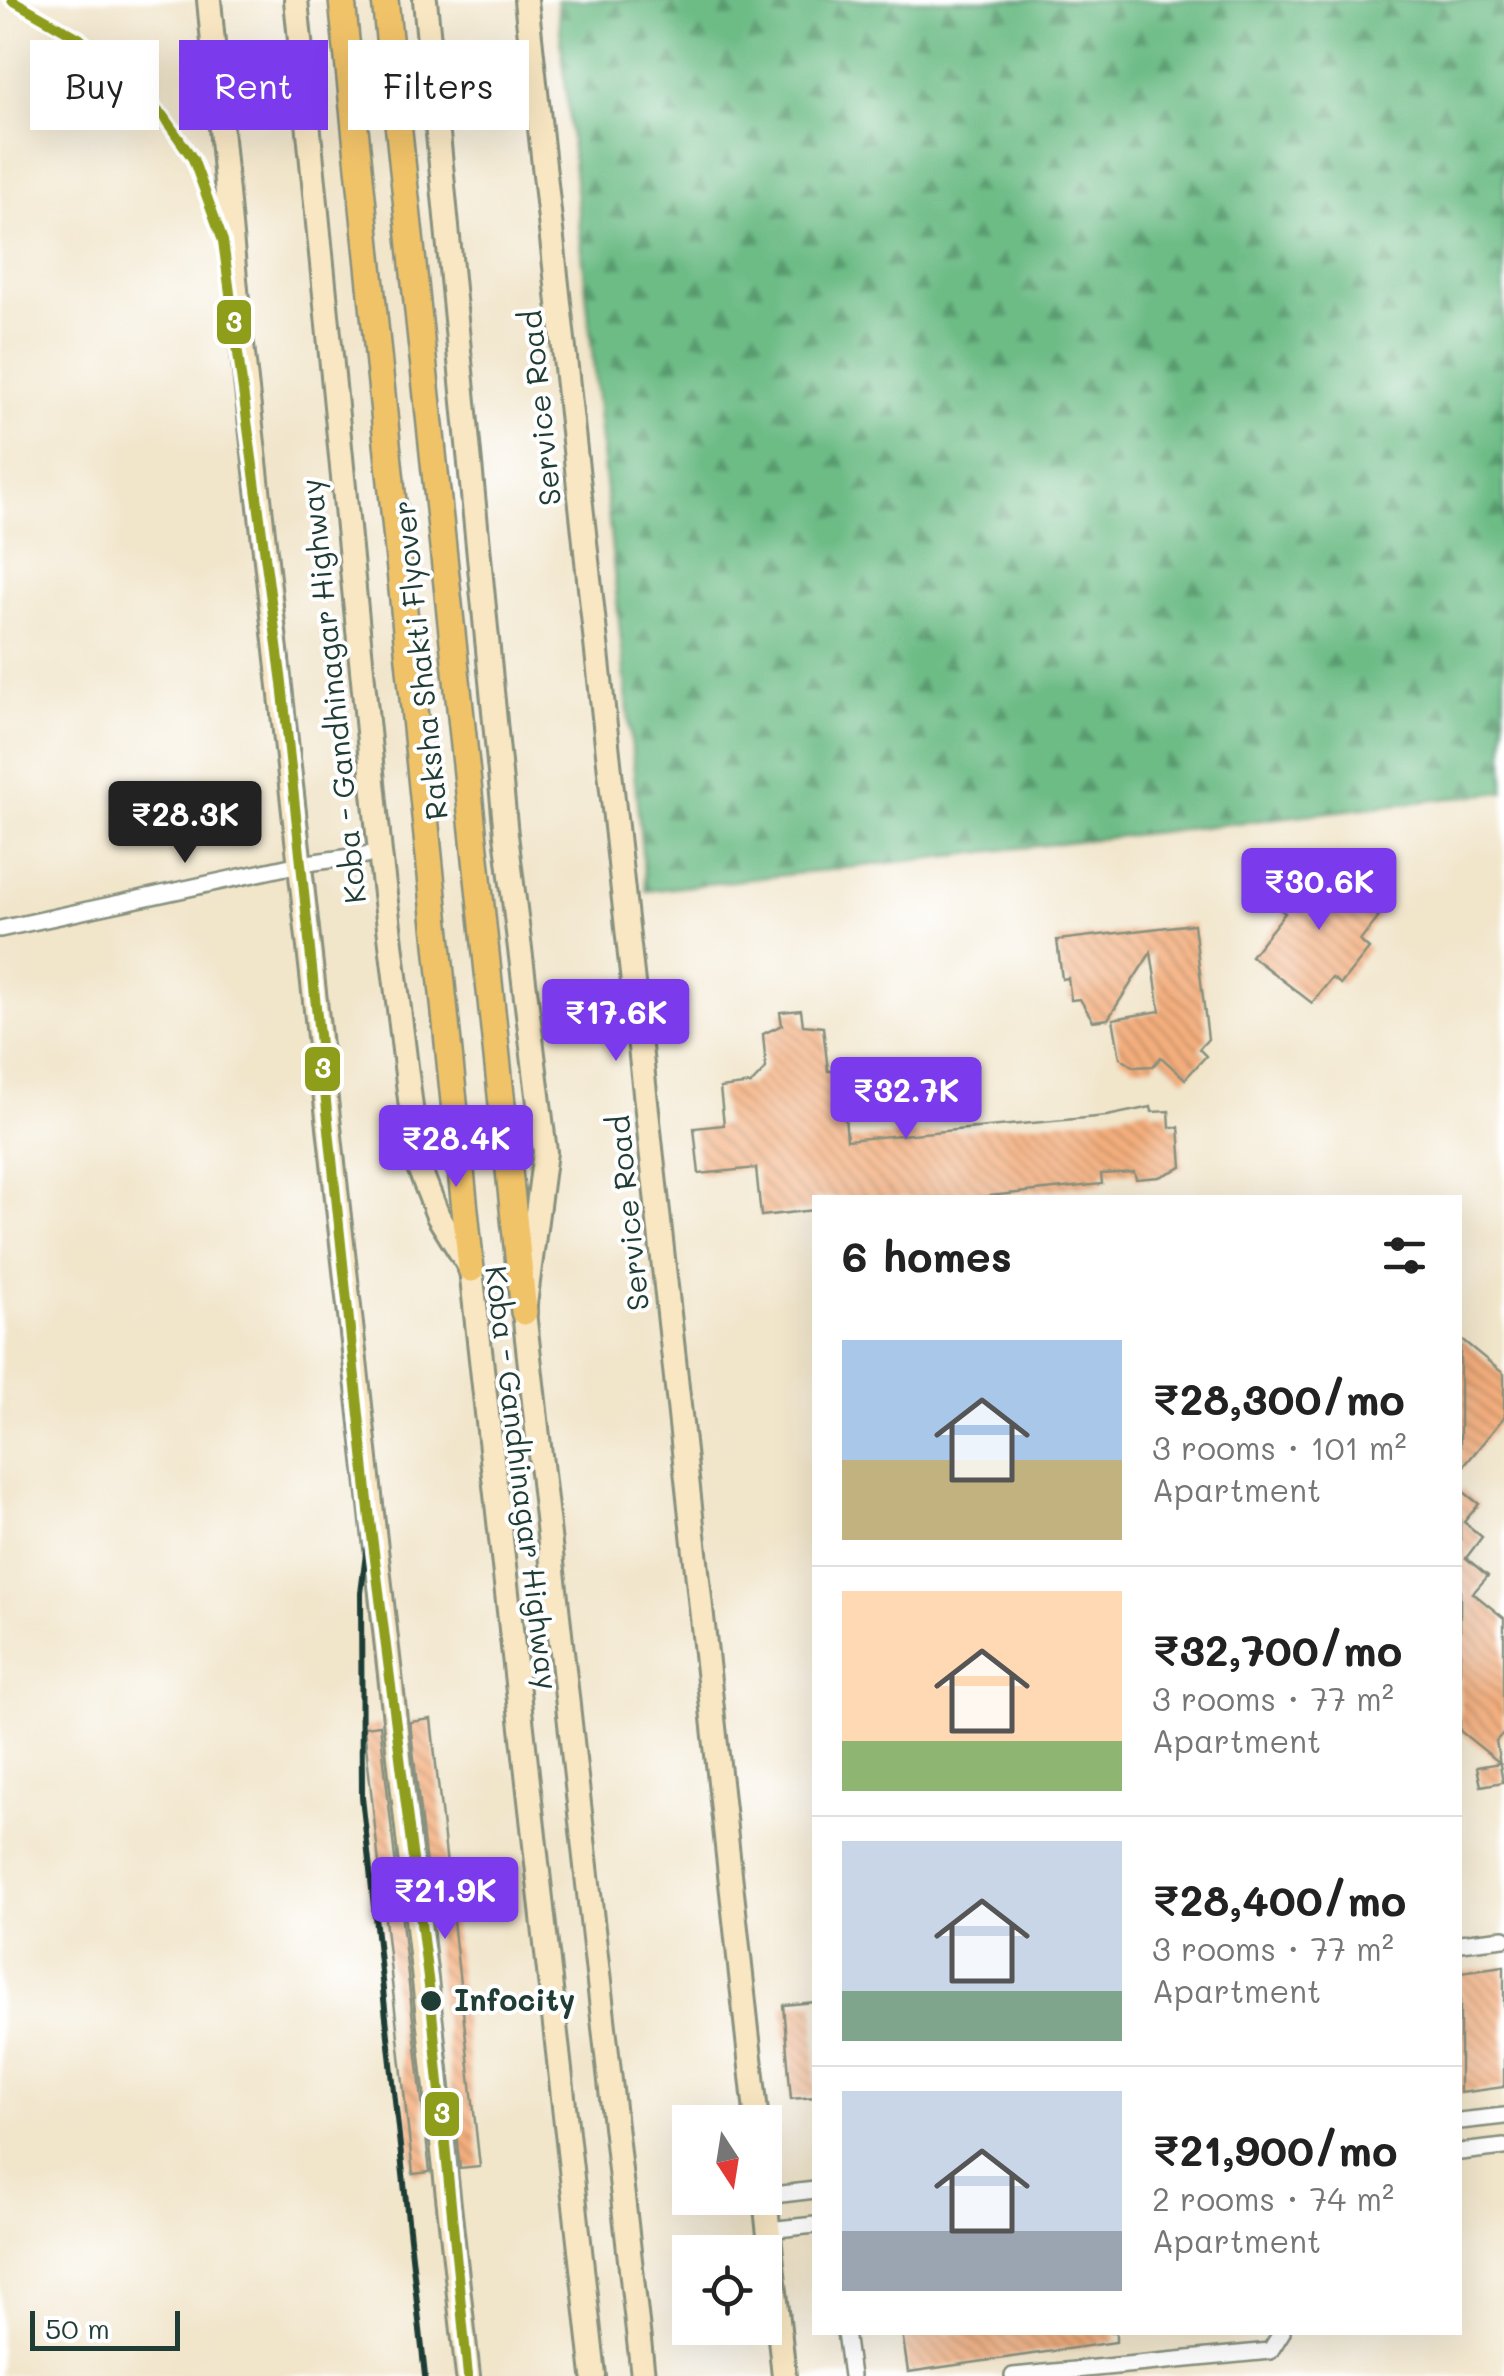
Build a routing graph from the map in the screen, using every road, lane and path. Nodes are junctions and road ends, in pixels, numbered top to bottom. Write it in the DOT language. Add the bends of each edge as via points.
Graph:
graph roads {
  1 [pos="210,0"];
  2 [pos="296,0"];
  3 [pos="342,0"];
  4 [pos="385,0"];
  5 [pos="425,0"];
  6 [pos="526,0"];
  7 [pos="380,853"];
  8 [pos="300,864"];
  9 [pos="0,929"];
  10 [pos="471,1269"];
  11 [pos="524,1312"];
  12 [pos="1504,1938"];
  13 [pos="1462,1943"];
  14 [pos="755,2105"];
  15 [pos="1504,2116"];
  16 [pos="1462,2120"];
  17 [pos="1504,2148"];
  18 [pos="1462,2152"];
  19 [pos="812,2190"];
  20 [pos="782,2195"];
  21 [pos="767,2215"];
  22 [pos="812,2225"];
  23 [pos="768,2230"];
  24 [pos="845,2335"];
  25 [pos="1280,2335"];
  26 [pos="468,2376"];
  27 [pos="594,2376"];
  28 [pos="643,2376"];
  29 [pos="784,2376"];
  30 [pos="851,2376"];
  31 [pos="1013,2376"];
  1 -- 8 [label="main road"];
  2 -- 7 [label="main road, Koba - Gandhinagar Highway"];
  3 -- 10 [label="main road, Raksha Shakti Flyover"];
  4 -- 11 [label="main road, Raksha Shakti Flyover"];
  5 -- 11 [label="main road, Koba - Gandhinagar Highway" via="506,835 544,1152"];
  6 -- 14 [label="main road, Service Road"];
  7 -- 8 [label="street"];
  7 -- 10 [label="main road, Koba - Gandhinagar Highway" via="418,1164 438,1216"];
  8 -- 9 [label="street"];
  8 -- 26 [label="main road"];
  10 -- 27 [label="main road, Koba - Gandhinagar Highway"];
  11 -- 28 [label="main road, Koba - Gandhinagar Highway"];
  12 -- 13 [label="street"];
  15 -- 16 [label="street"];
  17 -- 18 [label="street"];
  19 -- 20 [label="street"];
  21 -- 23 [label="main road"];
  22 -- 23 [label="street"];
  23 -- 29 [label="main road"];
  24 -- 30 [label="street"];
  25 -- 31 [label="street" via="1270,2351"];
}
